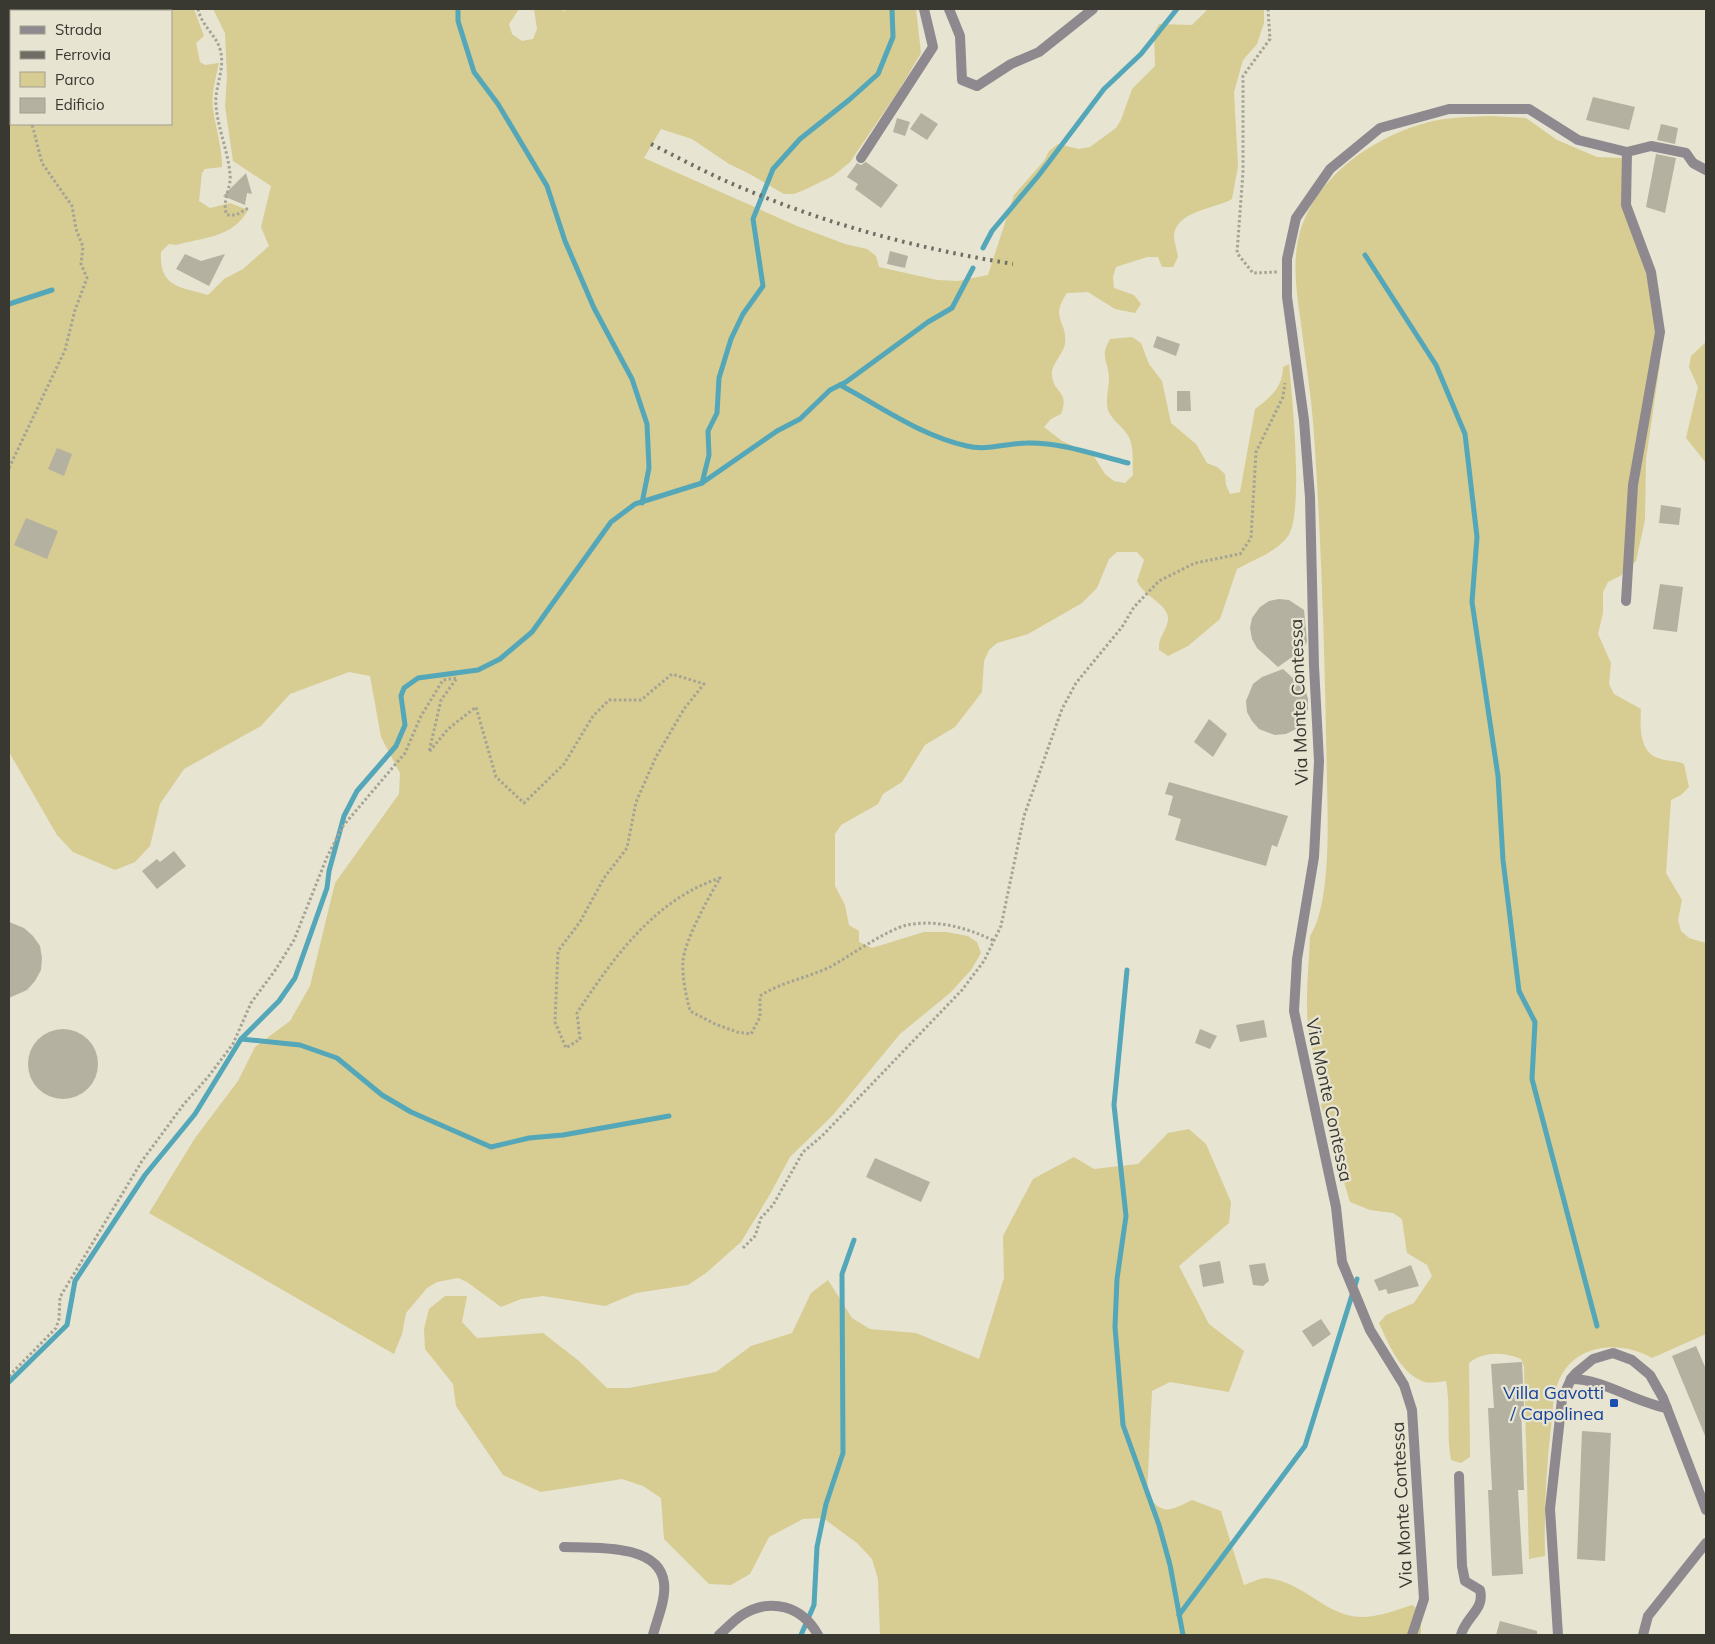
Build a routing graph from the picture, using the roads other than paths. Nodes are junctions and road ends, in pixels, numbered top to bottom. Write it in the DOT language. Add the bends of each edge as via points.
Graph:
graph roads {
  1 [pos="924,9"];
  2 [pos="949,9"];
  3 [pos="1092,9"];
  4 [pos="1627,152"];
  5 [pos="860,158"];
  6 [pos="1706,170"];
  7 [pos="1626,602"];
  8 [pos="1571,1379"];
  9 [pos="1667,1408"];
  10 [pos="1459,1476"];
  11 [pos="1706,1510"];
  12 [pos="1706,1542"];
  13 [pos="564,1547"];
  14 [pos="653,1635"];
  15 [pos="719,1635"];
  16 [pos="818,1635"];
  17 [pos="1412,1635"];
  18 [pos="1462,1635"];
  19 [pos="1558,1635"];
  20 [pos="1644,1635"];
  1 -- 5 [label="street" via="933,46"];
  2 -- 3 [label="street" via="960,36 962,80 978,86 1011,64 1039,52"];
  4 -- 6 [label="street, Via Monte Contessa" via="1652,146 1674,150 1686,153 1693,163"];
  4 -- 7 [label="street" via="1626,205 1651,272 1660,332 1632,485"];
  4 -- 17 [label="street, Via Monte Contessa" via="1578,140 1529,109 1449,109 1380,128 1330,169 1296,218 1287,259 1288,297 1310,497 1319,761 1314,856 1298,959 1294,1011 1336,1207 1342,1262 1370,1330 1404,1384 1412,1410 1424,1599"];
  8 -- 9 [label="street" via="1586,1379 1649,1405"];
  8 -- 9 [label="street" via="1593,1360 1613,1353 1632,1360 1650,1375"];
  8 -- 19 [label="street" via="1562,1398 1550,1509"];
  9 -- 11 [label="street"];
  10 -- 18 [label="street" via="1462,1566 1465,1581 1480,1590 1482,1598 1480,1607 1467,1619"];
  12 -- 20 [label="street" via="1648,1616"];
  13 -- 14 [label="street" via="634,1553 653,1561 664,1583"];
  15 -- 16 [label="street" via="741,1615 759,1607 776,1606 795,1610 810,1622"];
}
